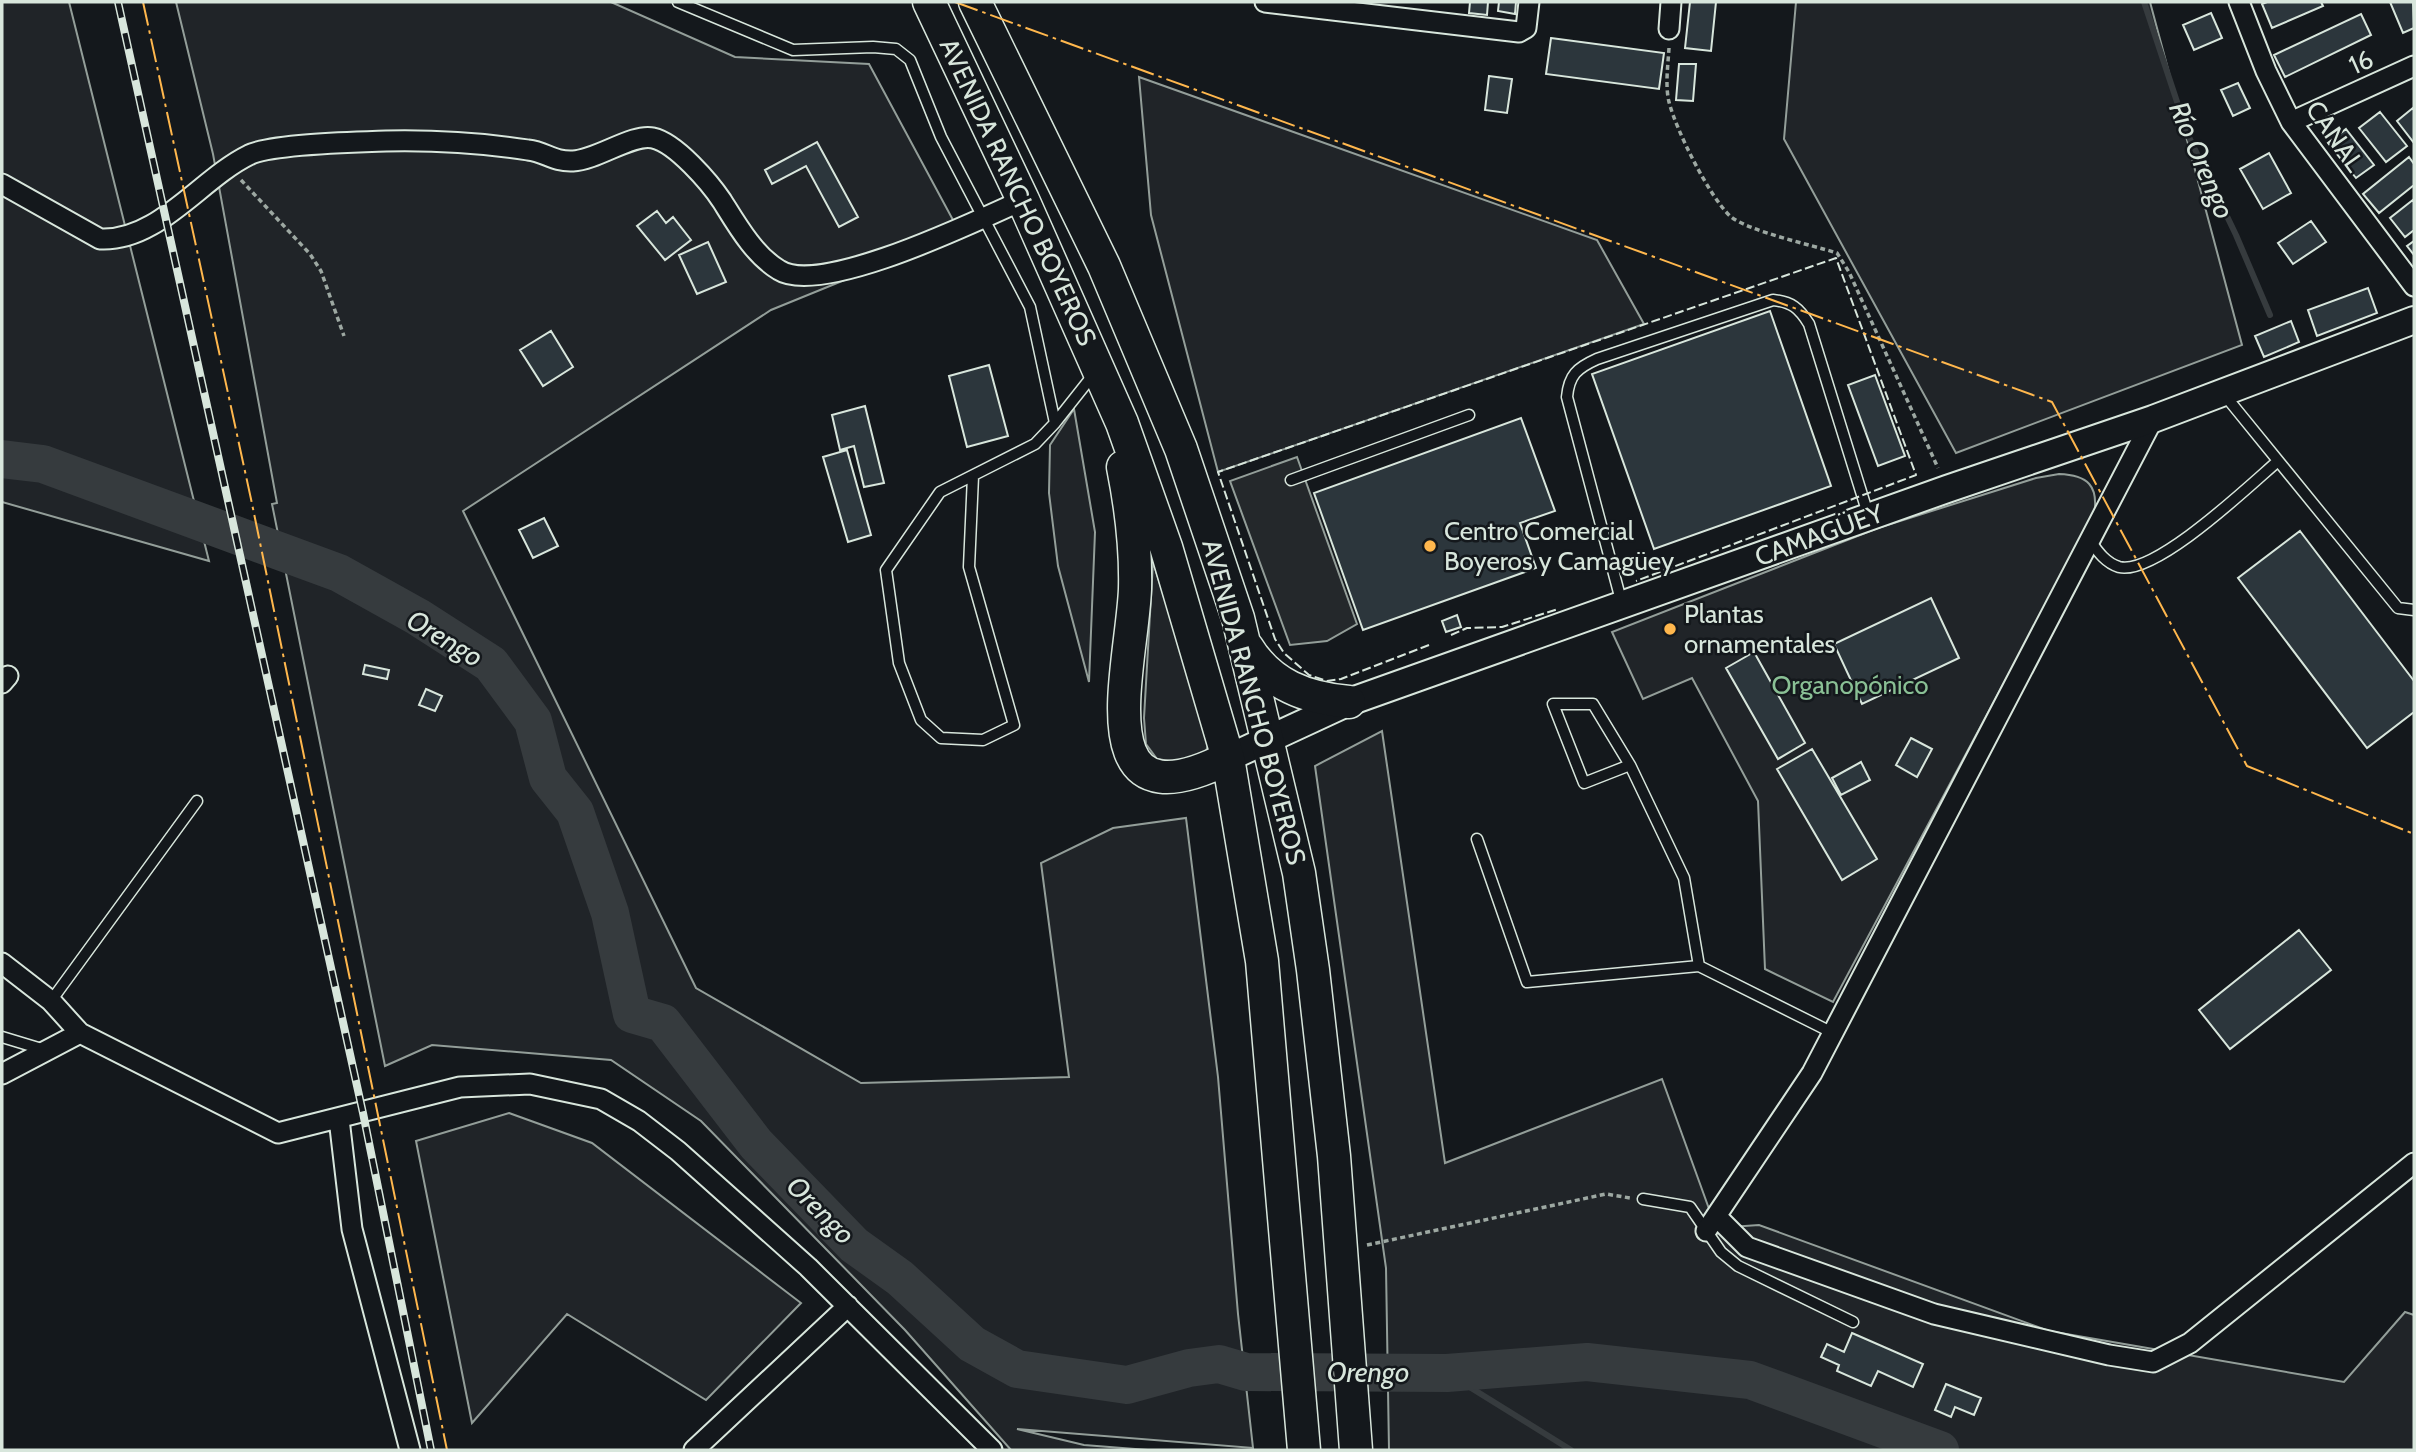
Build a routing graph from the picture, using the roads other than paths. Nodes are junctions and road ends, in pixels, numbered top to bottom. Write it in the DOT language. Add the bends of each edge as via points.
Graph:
graph roads {
  1 [pos="678,2"];
  2 [pos="929,2"];
  3 [pos="975,2"];
  4 [pos="1265,2"];
  5 [pos="1528,2"];
  6 [pos="1671,2"];
  7 [pos="2239,2"];
  8 [pos="1669,29"];
  9 [pos="2414,66"];
  10 [pos="2291,122"];
  11 [pos="2,184"];
  12 [pos="1023,200"];
  13 [pos="982,218"];
  14 [pos="2414,286"];
  15 [pos="2414,320"];
  16 [pos="1099,367"];
  17 [pos="2223,393"];
  18 [pos="1469,415"];
  19 [pos="2153,419"];
  20 [pos="1055,423"];
  21 [pos="2278,461"];
  22 [pos="973,476"];
  23 [pos="1291,480"];
  24 [pos="1869,517"];
  25 [pos="2091,542"];
  26 [pos="1622,605"];
  27 [pos="2414,610"];
  28 [pos="1238,618"];
  29 [pos="1349,702"];
  30 [pos="1267,738"];
  31 [pos="1228,758"];
  32 [pos="1630,765"];
  33 [pos="197,801"];
  34 [pos="1477,839"];
  35 [pos="2,963"];
  36 [pos="1699,966"];
  37 [pos="51,1002"];
  38 [pos="80,1033"];
  39 [pos="1833,1033"];
  40 [pos="2,1037"];
  41 [pos="45,1050"];
  42 [pos="2,1074"];
  43 [pos="339,1119"];
  44 [pos="2414,1163"];
  45 [pos="1643,1199"];
  46 [pos="1711,1224"];
  47 [pos="848,1306"];
  48 [pos="1853,1322"];
  49 [pos="1303,1440"];
  50 [pos="1355,1445"];
  51 [pos="410,1450"];
  52 [pos="694,1450"];
  53 [pos="992,1450"];
  1 -- 13 [label="lane" via="793,50 896,49 910,60 941,137"];
  2 -- 12 [label="highway, AVENIDA RANCHO BOYEROS"];
  3 -- 28 [label="highway, AVENIDA RANCHO BOYEROS" via="1114,289 1181,449"];
  4 -- 5 [label="street" via="1518,33 1526,28"];
  6 -- 8 [label="street"];
  7 -- 10 [label="street, CANAL"];
  9 -- 10 [label="street, 16"];
  10 -- 14 [label="street, CANAL"];
  11 -- 13 [label="street" via="100,239 117,240 145,228 250,154 388,141 533,150 556,162 581,161 642,137 655,138 707,177 748,240 780,272 816,276 859,267"];
  12 -- 13 [label="street"];
  12 -- 16 [label="highway, AVENIDA RANCHO BOYEROS"];
  13 -- 20 [label="lane" via="1030,307"];
  15 -- 17 [label="main road, CAMAGÜEY"];
  16 -- 20 [label="lane"];
  16 -- 31 [label="highway, AVENIDA RANCHO BOYEROS" via="1163,535"];
  16 -- 31 [label="highway" via="1126,479 1135,550 1123,719 1129,750 1141,768 1164,778 1192,774"];
  17 -- 19 [label="main road, CAMAGÜEY"];
  17 -- 21 [label="lane"];
  18 -- 23 [label="lane"];
  19 -- 24 [label="main road, CAMAGÜEY"];
  19 -- 25 [label="street"];
  20 -- 22 [label="lane" via="1035,444"];
  21 -- 25 [label="lane" via="2176,546 2140,566 2119,567 2103,558"];
  21 -- 27 [label="lane" via="2398,608"];
  22 -- 22 [label="lane" via="968,567 1014,724 983,740 941,738 921,720 899,663 886,570 940,492"];
  24 -- 26 [label="main road, CAMAGÜEY"];
  24 -- 26 [label="lane" via="1809,324 1799,308 1787,301 1773,300 1597,359 1578,368 1569,380 1567,397"];
  25 -- 39 [label="street"];
  26 -- 29 [label="main road, CAMAGÜEY"];
  28 -- 29 [label="highway" via="1245,645 1282,684 1317,698"];
  28 -- 30 [label="highway, AVENIDA RANCHO BOYEROS"];
  29 -- 30 [label="main road, CAMAGÜEY"];
  30 -- 31 [label="main road, CAMAGÜEY"];
  30 -- 50 [label="highway, AVENIDA RANCHO BOYEROS" via="1299,873 1311,958 1342,1251"];
  31 -- 49 [label="highway, AVENIDA RANCHO BOYEROS" via="1262,961"];
  32 -- 32 [label="lane" via="1584,783 1553,704 1593,704"];
  32 -- 36 [label="lane" via="1684,878"];
  33 -- 37 [label="lane"];
  34 -- 36 [label="lane" via="1527,982"];
  35 -- 37 [label="street"];
  36 -- 39 [label="lane"];
  37 -- 38 [label="street"];
  38 -- 41 [label="street"];
  38 -- 43 [label="street" via="278,1133"];
  39 -- 46 [label="street" via="1812,1073"];
  40 -- 41 [label="lane"];
  41 -- 42 [label="street"];
  43 -- 47 [label="street" via="460,1087 530,1084 601,1099 678,1151"];
  43 -- 51 [label="street" via="352,1229"];
  44 -- 46 [label="street" via="2190,1343 2153,1362 1934,1314 1747,1247"];
  45 -- 46 [label="lane" via="1690,1207"];
  46 -- 48 [label="lane" via="1721,1252 1738,1266"];
  47 -- 52 [label="street"];
  47 -- 53 [label="street"];
}
